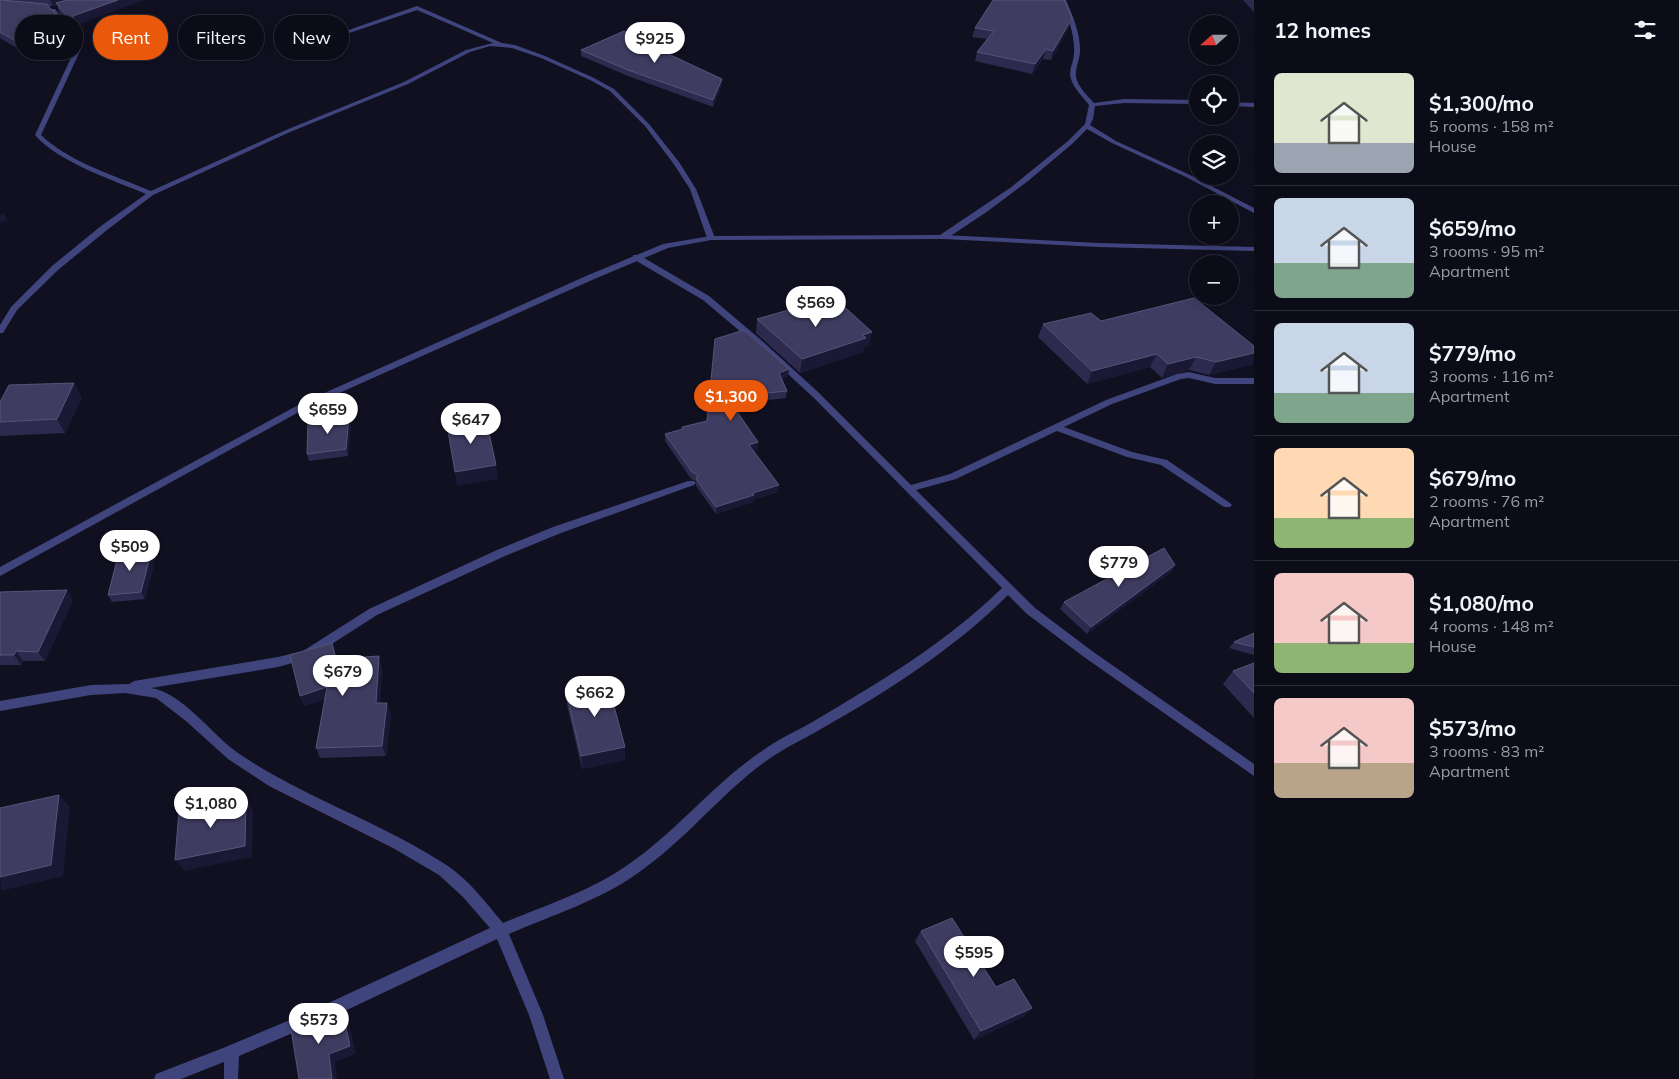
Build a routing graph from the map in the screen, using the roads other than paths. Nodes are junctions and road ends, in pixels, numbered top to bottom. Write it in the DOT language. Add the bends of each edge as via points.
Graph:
graph roads {
  1 [pos="1063,0"];
  2 [pos="62,8"];
  3 [pos="44,10"];
  4 [pos="53,10"];
  5 [pos="349,31"];
  6 [pos="502,44"];
  7 [pos="1189,102"];
  8 [pos="1092,104"];
  9 [pos="1239,104"];
  10 [pos="1254,105"];
  11 [pos="1087,126"];
  12 [pos="151,194"];
  13 [pos="1254,211"];
  14 [pos="943,237"];
  15 [pos="711,238"];
  16 [pos="1254,250"];
  17 [pos="636,257"];
  18 [pos="0,331"];
  19 [pos="1254,381"];
  20 [pos="1058,428"];
  21 [pos="691,483"];
  22 [pos="908,489"];
  23 [pos="1227,505"];
  24 [pos="0,572"];
  25 [pos="1007,589"];
  26 [pos="126,688"];
  27 [pos="0,706"];
  28 [pos="1254,771"];
  29 [pos="500,930"];
  30 [pos="232,1053"];
  31 [pos="161,1079"];
  32 [pos="231,1079"];
  33 [pos="557,1079"];
  1 -- 8 [label="street" via="1076,36 1074,79"];
  2 -- 4 [label="street"];
  3 -- 4 [label="street"];
  4 -- 12 [label="street" via="73,31 78,39 78,49 38,135 79,162"];
  5 -- 6 [label="street" via="417,8"];
  6 -- 12 [label="street" via="468,51 406,83 288,131"];
  6 -- 15 [label="street" via="544,57 592,78 631,107 689,182"];
  7 -- 8 [label="street"];
  8 -- 11 [label="street"];
  9 -- 10 [label="street"];
  11 -- 13 [label="street"];
  11 -- 14 [label="street" via="1014,189"];
  12 -- 18 [label="street" via="55,268 14,309"];
  14 -- 15 [label="street"];
  14 -- 16 [label="street"];
  15 -- 17 [label="street" via="666,246"];
  17 -- 22 [label="street" via="682,282 726,313 816,395"];
  17 -- 24 [label="street" via="304,405"];
  19 -- 20 [label="street" via="1215,381 1180,376 1109,402"];
  20 -- 22 [label="street" via="953,477"];
  20 -- 23 [label="street" via="1130,455 1164,462"];
  21 -- 26 [label="street" via="556,530 483,561 373,612 306,655"];
  22 -- 25 [label="street"];
  25 -- 28 [label="street" via="1081,649"];
  25 -- 29 [label="street" via="980,616 923,660 816,726 798,733 757,762 633,869 586,895"];
  26 -- 27 [label="street" via="91,690"];
  26 -- 29 [label="street" via="159,694 232,755 273,782 390,840 444,871 468,892"];
  29 -- 30 [label="street"];
  29 -- 33 [label="street" via="536,1015"];
  30 -- 31 [label="street"];
  30 -- 32 [label="street"];
}
